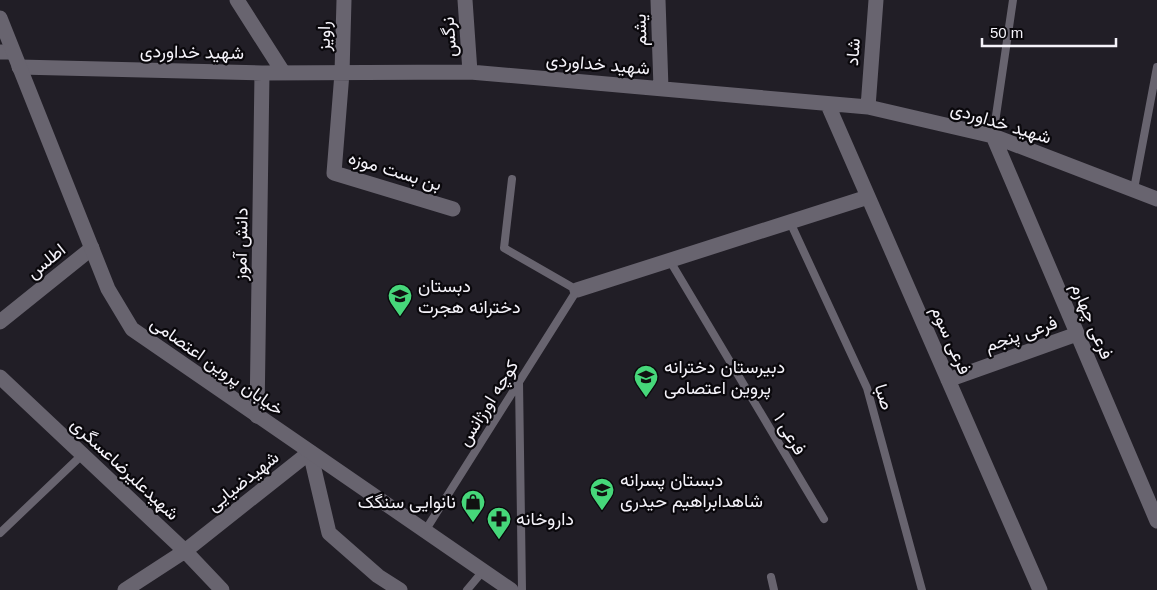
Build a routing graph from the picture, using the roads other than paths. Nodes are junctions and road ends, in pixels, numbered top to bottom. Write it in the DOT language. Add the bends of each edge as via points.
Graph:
graph roads {
  1 [pos="237,0"];
  2 [pos="344,0"];
  3 [pos="465,0"];
  4 [pos="658,0"];
  5 [pos="876,0"];
  6 [pos="1013,0"];
  7 [pos="0,18"];
  8 [pos="7,52"];
  9 [pos="1157,66"];
  10 [pos="20,67"];
  11 [pos="283,72"];
  12 [pos="470,72"];
  13 [pos="262,73"];
  14 [pos="342,73"];
  15 [pos="660,88"];
  16 [pos="828,105"];
  17 [pos="868,107"];
  18 [pos="993,136"];
  19 [pos="512,179"];
  20 [pos="1134,189"];
  21 [pos="868,197"];
  22 [pos="1157,199"];
  23 [pos="453,209"];
  24 [pos="790,222"];
  25 [pos="92,248"];
  26 [pos="670,261"];
  27 [pos="577,290"];
  28 [pos="0,322"];
  29 [pos="1078,334"];
  30 [pos="0,376"];
  31 [pos="948,380"];
  32 [pos="519,382"];
  33 [pos="257,416"];
  34 [pos="310,452"];
  35 [pos="83,454"];
  36 [pos="824,519"];
  37 [pos="1157,521"];
  38 [pos="425,531"];
  39 [pos="0,533"];
  40 [pos="185,551"];
  41 [pos="483,571"];
  42 [pos="771,577"];
  43 [pos="128,589"];
  44 [pos="222,590"];
  45 [pos="400,590"];
  46 [pos="466,590"];
  47 [pos="511,590"];
  48 [pos="522,590"];
  49 [pos="774,590"];
  50 [pos="922,590"];
  51 [pos="1040,590"];
  1 -- 11 [label="street"];
  2 -- 14 [label="street, راویز"];
  3 -- 12 [label="street, نرگس"];
  4 -- 15 [label="street, یشم"];
  5 -- 17 [label="street, شاد"];
  6 -- 18 [label="lane"];
  7 -- 8 [label="street, خیابان پروین اعتصامی"];
  8 -- 10 [label="street, خیابان پروین اعتصامی"];
  9 -- 20 [label="lane"];
  10 -- 13 [label="street, شهید خداوردی"];
  10 -- 25 [label="street, خیابان پروین اعتصامی"];
  11 -- 13 [label="street, شهید خداوردی"];
  11 -- 14 [label="street, شهید خداوردی"];
  12 -- 14 [label="street, شهید خداوردی"];
  12 -- 15 [label="street, شهید خداوردی"];
  13 -- 33 [label="street, دانش آموز"];
  14 -- 23 [label="street, بن بست موزه" via="334,173"];
  15 -- 16 [label="street, شهید خداوردی"];
  16 -- 17 [label="street, شهید خداوردی"];
  16 -- 21 [label="street, فرعی سوم"];
  17 -- 18 [label="street, شهید خداوردی"];
  18 -- 20 [label="street, شهید خداوردی"];
  18 -- 29 [label="street, فرعی چهارم"];
  19 -- 27 [label="lane" via="504,248"];
  20 -- 22 [label="street, شهید خداوردی"];
  21 -- 24 [label="street"];
  21 -- 31 [label="street, فرعی سوم"];
  24 -- 26 [label="street"];
  24 -- 50 [label="lane, صبا" via="867,388"];
  25 -- 28 [label="street, اطلس"];
  25 -- 33 [label="street, خیابان پروین اعتصامی" via="108,289 132,330"];
  26 -- 27 [label="street"];
  26 -- 36 [label="lane, فرعی ۱"];
  27 -- 32 [label="lane, کوچه اورژانس"];
  29 -- 31 [label="street, فرعی پنجم"];
  29 -- 37 [label="street, فرعی چهارم"];
  30 -- 35 [label="street, شهیدعلیرضاعسگری"];
  31 -- 51 [label="street, فرعی سوم"];
  32 -- 38 [label="lane, کوچه اورژانس"];
  32 -- 48 [label="lane"];
  33 -- 34 [label="street, خیابان پروین اعتصامی"];
  34 -- 38 [label="street, خیابان پروین اعتصامی"];
  34 -- 40 [label="street, شهیدضیایی"];
  34 -- 45 [label="street" via="330,533 378,576"];
  35 -- 39 [label="lane"];
  35 -- 40 [label="street, شهیدعلیرضاعسگری"];
  38 -- 41 [label="street, خیابان پروین اعتصامی"];
  40 -- 43 [label="street, شهیدضیایی"];
  40 -- 44 [label="street, شهیدعلیرضاعسگری"];
  41 -- 46 [label="lane"];
  41 -- 47 [label="street, خیابان پروین اعتصامی"];
  42 -- 49 [label="lane"];
}
